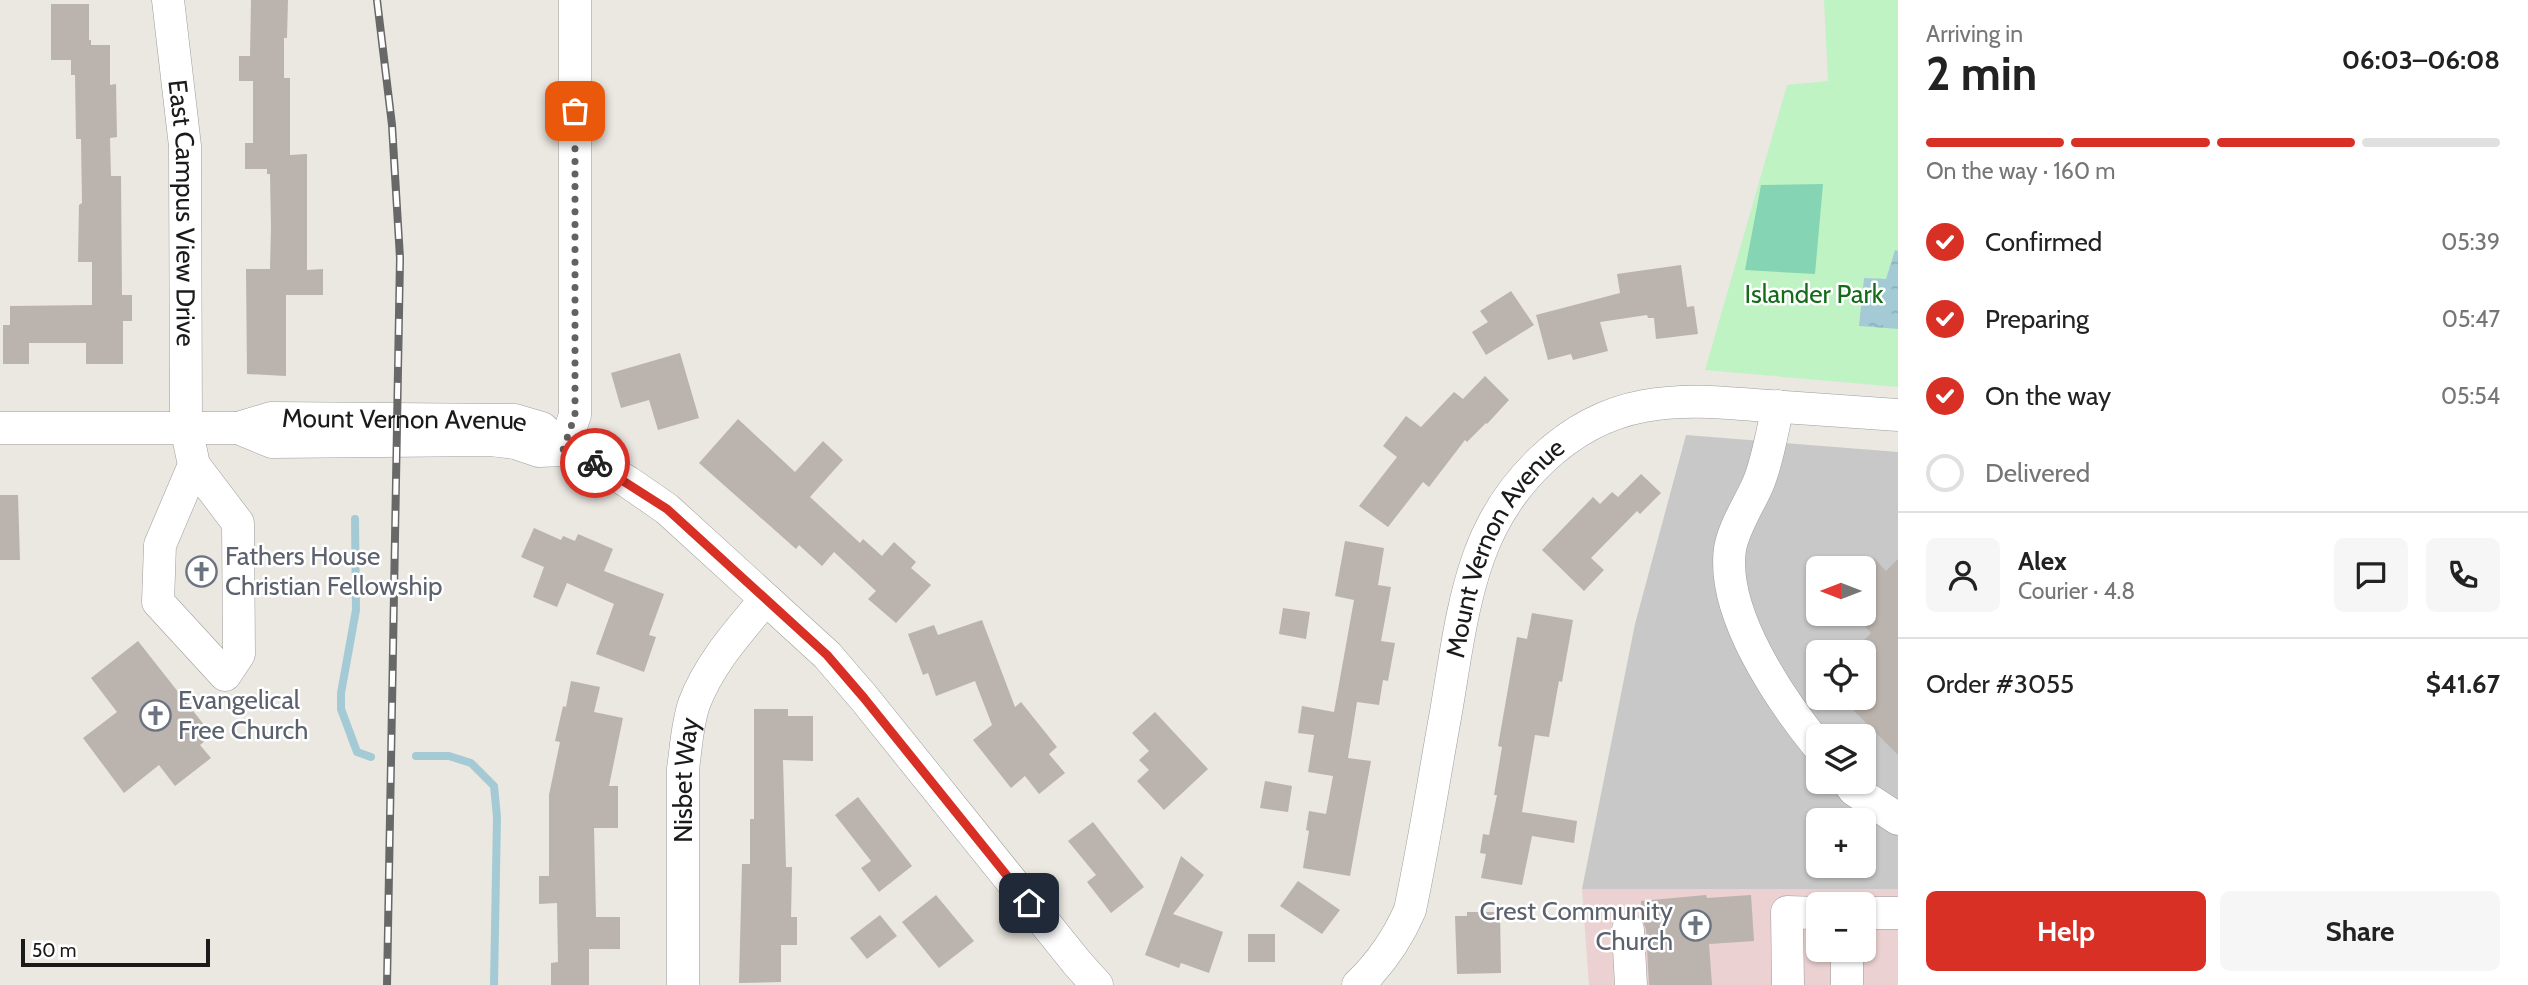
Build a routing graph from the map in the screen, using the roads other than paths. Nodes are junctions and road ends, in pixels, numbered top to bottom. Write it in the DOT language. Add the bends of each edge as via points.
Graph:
graph roads {
  1 [pos="169,0"];
  2 [pos="575,0"];
  3 [pos="1778,406"];
  4 [pos="1898,415"];
  5 [pos="186,427"];
  6 [pos="0,428"];
  7 [pos="563,450"];
  8 [pos="194,465"];
  9 [pos="765,600"];
  10 [pos="1806,731"];
  11 [pos="1860,794"];
  12 [pos="1898,820"];
  13 [pos="1806,913"];
  14 [pos="1876,913"];
  15 [pos="1898,913"];
  16 [pos="1628,930"];
  17 [pos="1847,962"];
  18 [pos="683,985"];
  19 [pos="1097,985"];
  20 [pos="1358,985"];
  21 [pos="1631,985"];
  22 [pos="1788,985"];
  23 [pos="1847,985"];
  1 -- 5 [label="street, East Campus View Drive" via="185,146"];
  2 -- 7 [label="street" via="575,415"];
  3 -- 4 [label="street, Mount Vernon Avenue"];
  3 -- 10 [label="street" via="1759,482 1730,548 1730,570 1737,606 1756,656"];
  3 -- 20 [label="street, Mount Vernon Avenue" via="1683,402 1616,413 1585,426 1524,478 1479,555 1466,604 1410,910 1380,964"];
  5 -- 6 [label="street, Mount Vernon Avenue"];
  5 -- 7 [label="street, Mount Vernon Avenue" via="238,428 271,418 515,421 542,428"];
  5 -- 8 [label="street, East Campus View Drive"];
  7 -- 9 [label="street, Mount Vernon Avenue" via="592,461 667,509"];
  8 -- 8 [label="street" via="160,545 158,603 225,675 239,654 238,523"];
  9 -- 18 [label="street, Nisbet Way" via="710,670 687,734"];
  9 -- 19 [label="street, Mount Vernon Avenue" via="827,655"];
  11 -- 12 [label="street"];
  13 -- 22 [label="street" via="1787,912"];
  14 -- 15 [label="street"];
  16 -- 21 [label="street"];
  17 -- 23 [label="street"];
}
